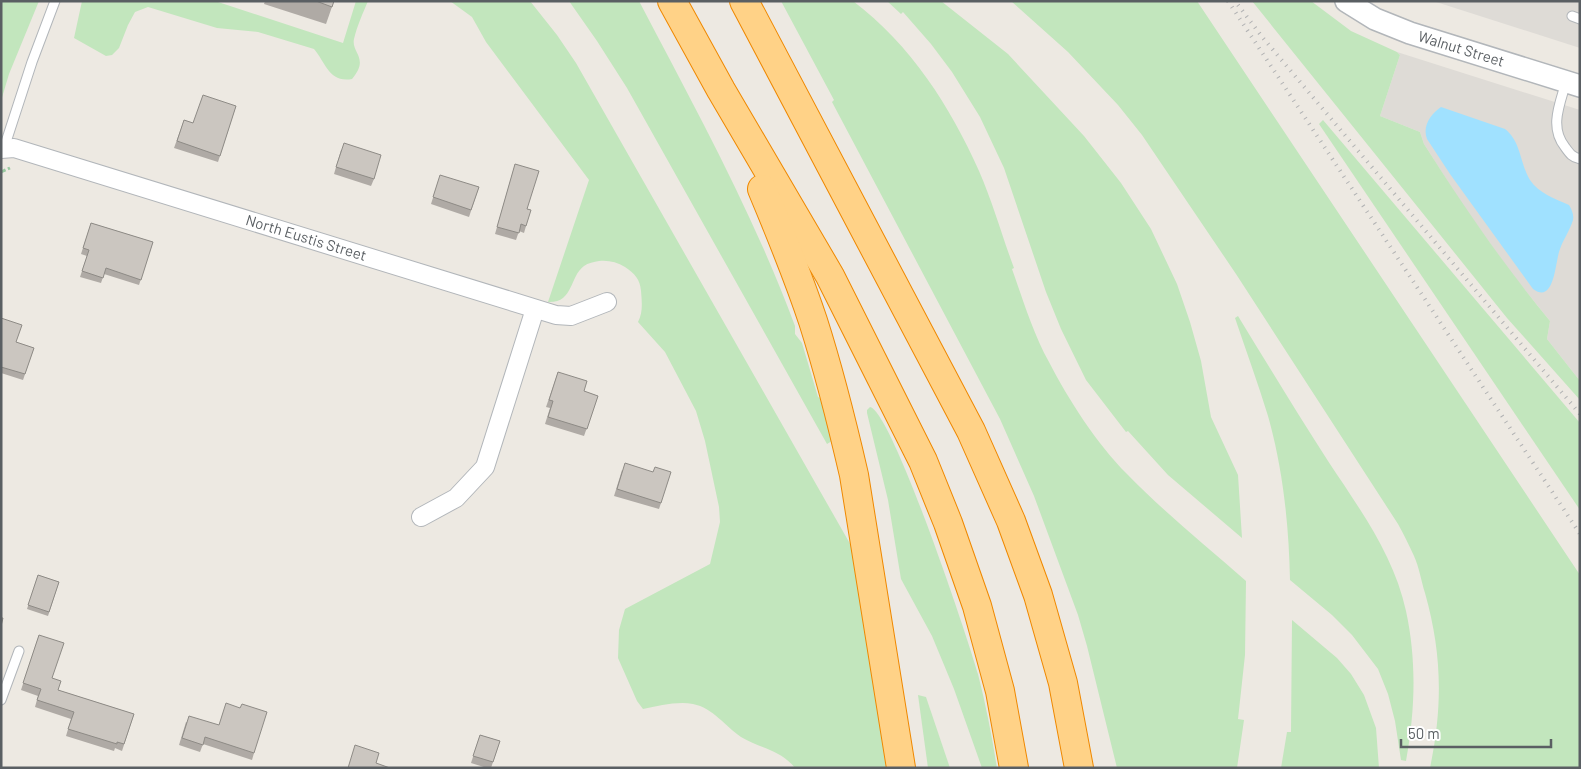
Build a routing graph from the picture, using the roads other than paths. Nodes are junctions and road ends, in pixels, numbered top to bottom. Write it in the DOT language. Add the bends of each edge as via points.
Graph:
graph roads {
  1 [pos="55,1"];
  2 [pos="672,1"];
  3 [pos="744,1"];
  4 [pos="1357,4"];
  5 [pos="1573,84"];
  6 [pos="721,90"];
  7 [pos="3,148"];
  8 [pos="1580,159"];
  9 [pos="607,302"];
  10 [pos="535,309"];
  11 [pos="421,517"];
  12 [pos="19,651"];
  13 [pos="1,700"];
  14 [pos="901,768"];
  15 [pos="1014,768"];
  16 [pos="1079,768"];
  1 -- 7 [label="lane"];
  2 -- 6 [label="highway"];
  3 -- 16 [label="highway" via="972,431 1011,520 1038,595 1061,674"];
  4 -- 5 [label="street, Walnut Street" via="1375,19 1410,33"];
  5 -- 8 [label="lane" via="1555,123 1559,140 1572,157"];
  6 -- 14 [label="highway" via="786,246 836,398 854,475"];
  6 -- 15 [label="highway" via="830,276 924,461 977,606 1000,691"];
  7 -- 10 [label="street, North Eustis Street" via="14,148"];
  9 -- 10 [label="street, North Eustis Street" via="571,316"];
  10 -- 11 [label="street" via="485,467 456,498"];
  12 -- 13 [label="lane"];
}
